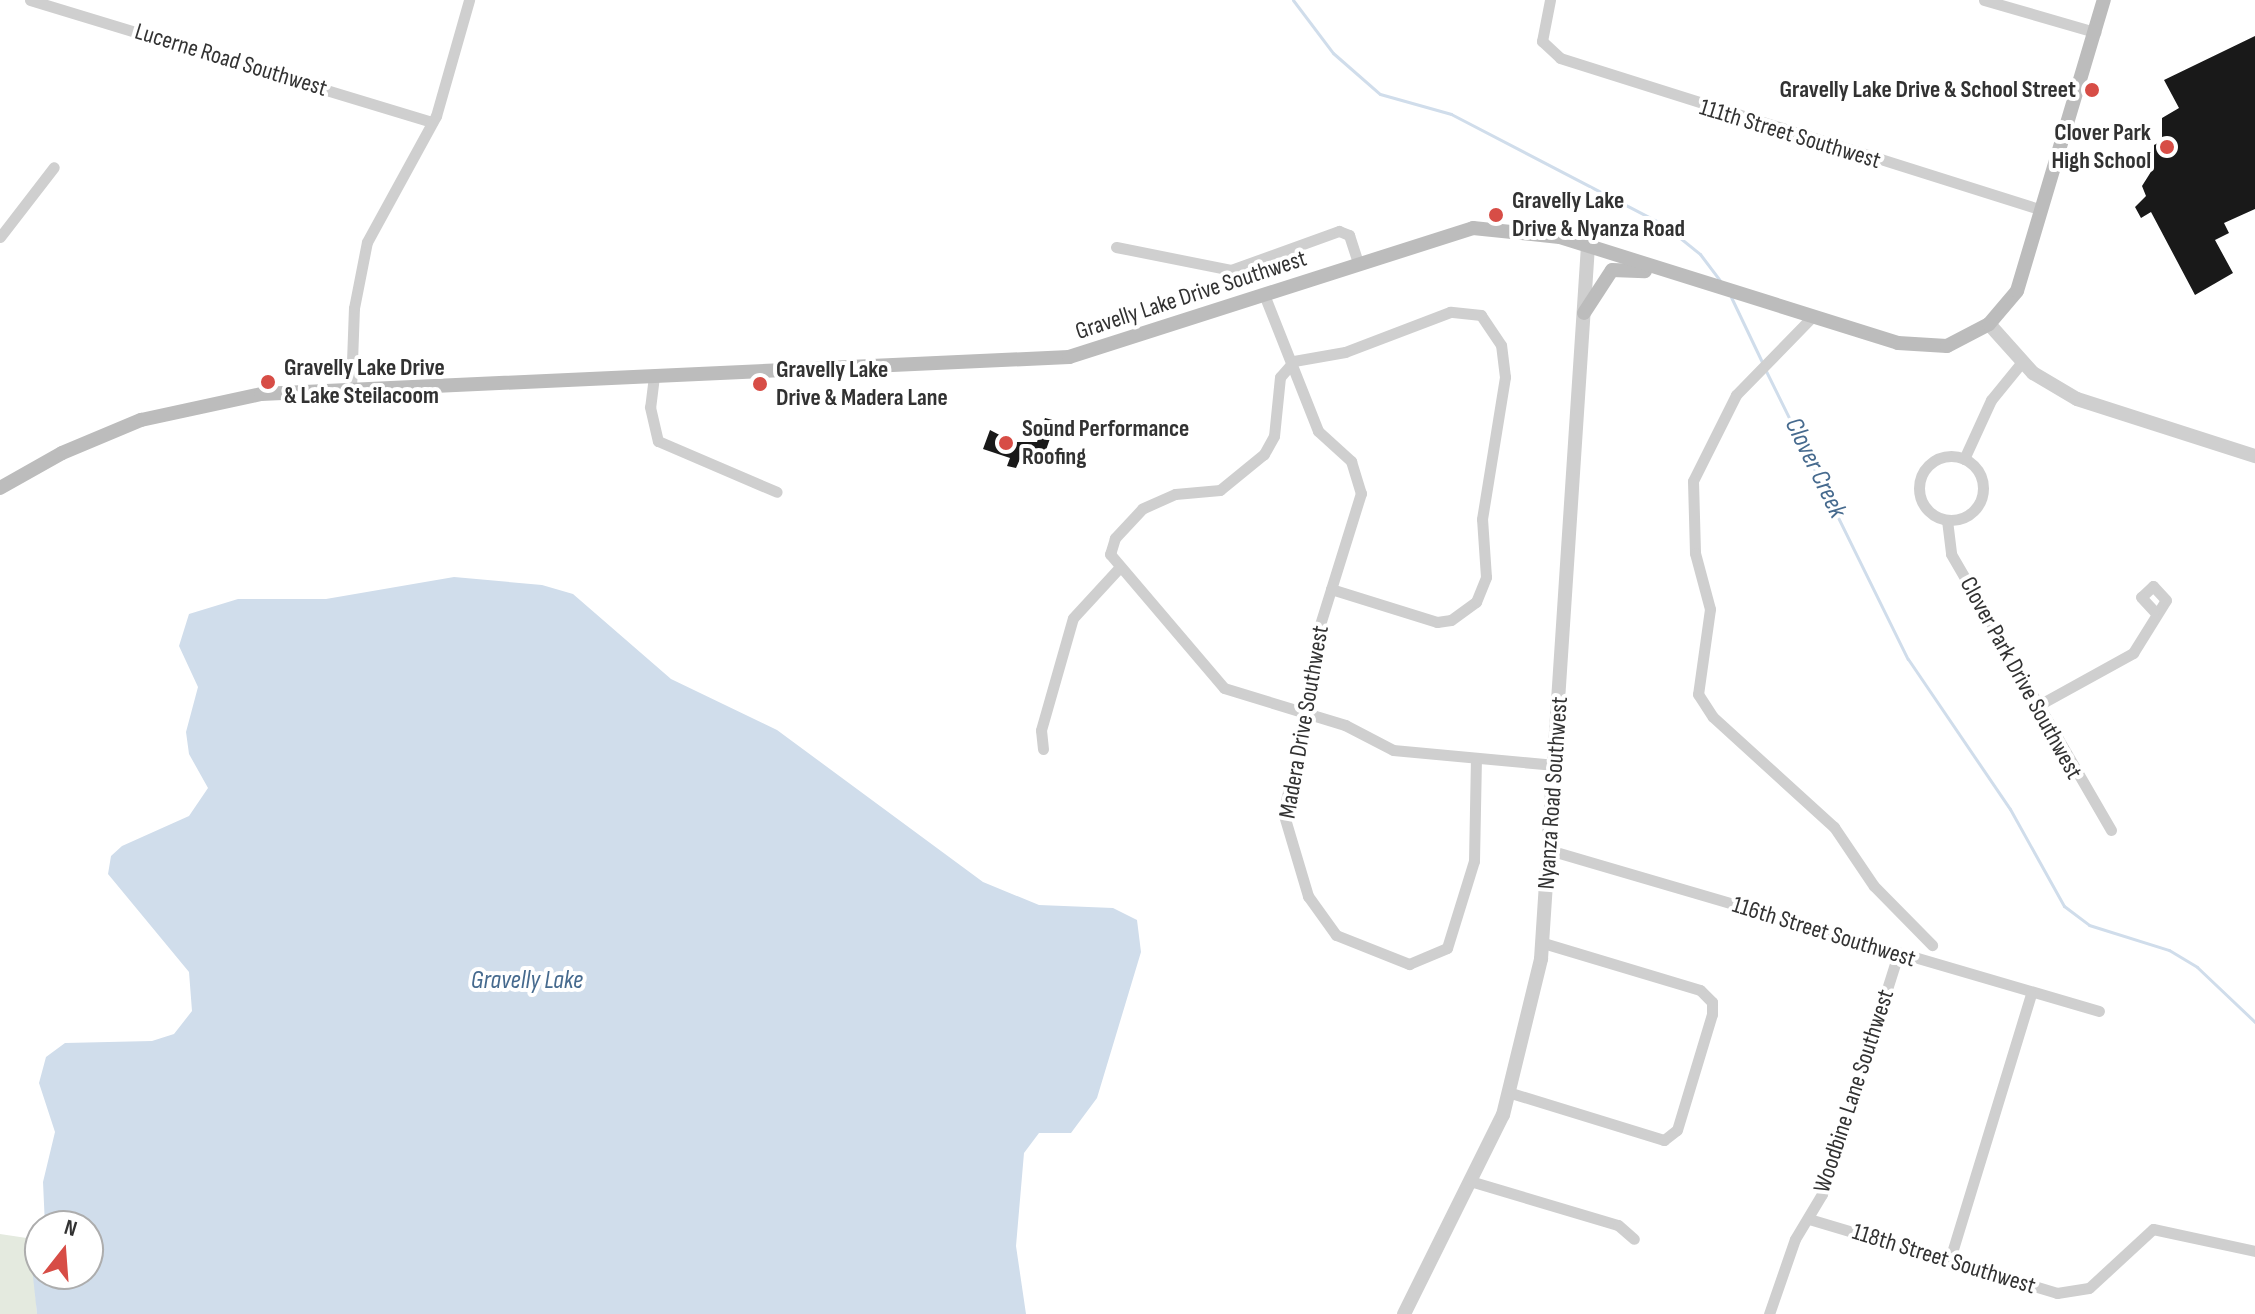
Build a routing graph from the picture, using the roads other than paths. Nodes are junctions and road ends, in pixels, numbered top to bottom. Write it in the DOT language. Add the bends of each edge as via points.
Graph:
graph roads {
  1 [pos="30,0"];
  2 [pos="469,0"];
  3 [pos="1550,0"];
  4 [pos="1984,0"];
  5 [pos="2104,0"];
  6 [pos="2095,32"];
  7 [pos="432,122"];
  8 [pos="54,167"];
  9 [pos="2042,210"];
  10 [pos="0,237"];
  11 [pos="1588,245"];
  12 [pos="1116,247"];
  13 [pos="1358,262"];
  14 [pos="1689,277"];
  15 [pos="1265,297"];
  16 [pos="1584,313"];
  17 [pos="1812,317"];
  18 [pos="1989,324"];
  19 [pos="1294,361"];
  20 [pos="2022,362"];
  21 [pos="654,376"];
  22 [pos="351,389"];
  23 [pos="2255,456"];
  24 [pos="1964,459"];
  25 [pos="0,488"];
  26 [pos="777,492"];
  27 [pos="1947,520"];
  28 [pos="1118,569"];
  29 [pos="1331,589"];
  30 [pos="2154,611"];
  31 [pos="2037,706"];
  32 [pos="1308,716"];
  33 [pos="1043,749"];
  34 [pos="1476,759"];
  35 [pos="1555,765"];
  36 [pos="2111,830"];
  37 [pos="1549,850"];
  38 [pos="1543,943"];
  39 [pos="1932,945"];
  40 [pos="1898,955"];
  41 [pos="2031,994"];
  42 [pos="2099,1011"];
  43 [pos="1511,1093"];
  44 [pos="1470,1181"];
  45 [pos="1809,1219"];
  46 [pos="1634,1239"];
  47 [pos="2255,1251"];
  48 [pos="1950,1259"];
  49 [pos="1404,1314"];
  50 [pos="1769,1314"];
  1 -- 7 [label="street, Lucerne Road Southwest"];
  2 -- 7 [label="street"];
  3 -- 9 [label="street, 111th Street Southwest" via="1545,46 1607,78"];
  4 -- 6 [label="street"];
  5 -- 6 [label="main road, Gravelly Lake Drive Southwest"];
  6 -- 9 [label="main road, Gravelly Lake Drive Southwest"];
  7 -- 22 [label="street" via="367,242 354,308"];
  8 -- 10 [label="street"];
  9 -- 18 [label="main road, Gravelly Lake Drive Southwest" via="2017,291"];
  11 -- 13 [label="main road, Gravelly Lake Drive Southwest" via="1534,231 1473,228"];
  11 -- 14 [label="main road, Gravelly Lake Drive Southwest"];
  11 -- 16 [label="street, Nyanza Road Southwest"];
  12 -- 13 [label="street" via="1231,270 1339,231 1349,235"];
  13 -- 15 [label="main road, Gravelly Lake Drive Southwest"];
  14 -- 16 [label="main road" via="1612,270"];
  14 -- 17 [label="main road, Gravelly Lake Drive Southwest"];
  15 -- 19 [label="street, Madera Drive Southwest"];
  15 -- 21 [label="main road, Gravelly Lake Drive Southwest" via="1069,357"];
  16 -- 35 [label="street, Nyanza Road Southwest"];
  17 -- 18 [label="main road, Gravelly Lake Drive Southwest" via="1920,348 1959,342"];
  17 -- 39 [label="street" via="1752,375 1714,429 1691,490 1695,553 1710,609 1698,694 1713,717 1834,827 1874,886"];
  18 -- 20 [label="street"];
  19 -- 28 [label="street" via="1280,377 1274,436 1264,454 1220,490 1175,494 1137,513 1110,547"];
  19 -- 29 [label="street, Madera Drive Southwest" via="1318,431 1359,477 1361,493"];
  19 -- 29 [label="street, Madera Drive Southwest" via="1345,352 1464,311 1481,315 1495,329 1503,356 1502,420 1482,519 1486,577 1476,602 1458,617 1437,622"];
  20 -- 23 [label="street" via="2077,399"];
  20 -- 24 [label="street" via="1991,400"];
  21 -- 22 [label="main road, Gravelly Lake Drive Southwest"];
  21 -- 26 [label="street" via="650,422 658,441"];
  22 -- 25 [label="main road, Gravelly Lake Drive Southwest" via="261,394 160,414 88,441"];
  24 -- 27 [label="street" via="1980,473 1983,494 1972,513"];
  24 -- 27 [label="street" via="1943,457 1920,477 1925,507"];
  27 -- 31 [label="street, Clover Park Drive Southwest" via="1951,554"];
  28 -- 32 [label="street" via="1224,688"];
  28 -- 33 [label="street" via="1073,618 1041,730"];
  29 -- 32 [label="street, Madera Drive Southwest" via="1316,638"];
  30 -- 31 [label="street" via="2133,653"];
  31 -- 36 [label="street, Clover Park Drive Southwest"];
  32 -- 34 [label="street" via="1345,725 1393,750"];
  32 -- 34 [label="street, Madera Drive Southwest" via="1283,812 1308,896 1331,931 1352,946 1394,962 1428,961 1442,953 1455,931 1472,871"];
  34 -- 35 [label="street"];
  35 -- 37 [label="street, Nyanza Road Southwest"];
  37 -- 38 [label="street, Nyanza Road Southwest"];
  37 -- 40 [label="street, 116th Street Southwest"];
  38 -- 43 [label="street, Nyanza Road Southwest"];
  38 -- 43 [label="street" via="1709,996 1712,1014 1671,1137 1658,1140"];
  40 -- 41 [label="street, 116th Street Southwest"];
  40 -- 45 [label="street, Woodbine Lane Southwest"];
  41 -- 42 [label="street, 116th Street Southwest"];
  41 -- 48 [label="street"];
  43 -- 44 [label="street, Nyanza Road Southwest"];
  44 -- 46 [label="street" via="1608,1221"];
  44 -- 49 [label="street, Nyanza Road Southwest"];
  45 -- 48 [label="street, 118th Street Southwest"];
  45 -- 50 [label="street, Woodbine Lane Southwest" via="1789,1252"];
  47 -- 48 [label="street, 118th Street Southwest" via="2153,1229 2080,1291 2057,1293"];
}
